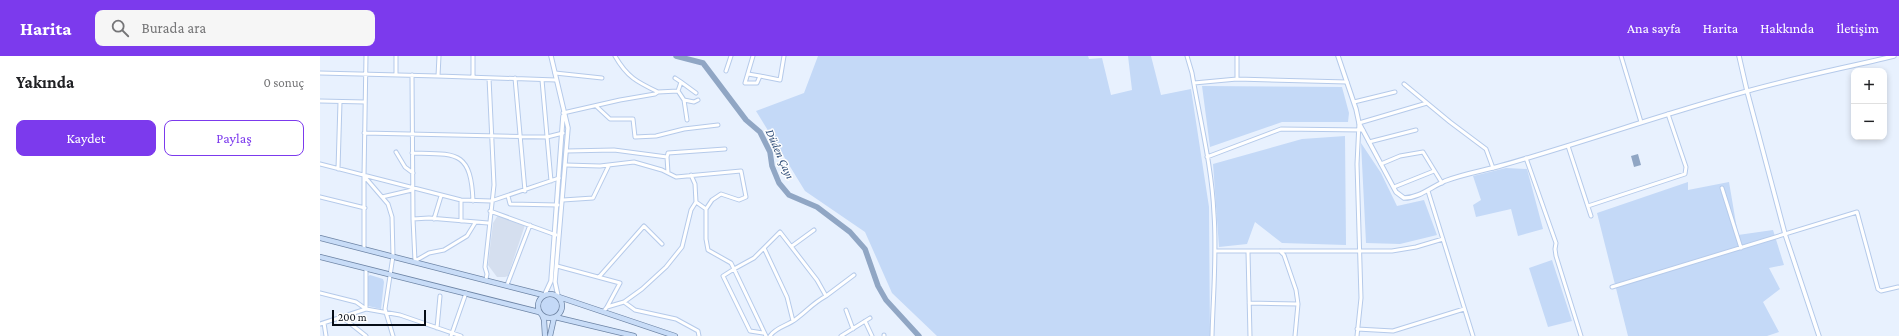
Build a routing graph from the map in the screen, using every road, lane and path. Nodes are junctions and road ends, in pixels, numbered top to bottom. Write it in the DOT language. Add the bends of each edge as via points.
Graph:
graph roads {
  1 [pos="366,56"];
  2 [pos="396,56"];
  3 [pos="439,56"];
  4 [pos="473,56"];
  5 [pos="551,56"];
  6 [pos="615,56"];
  7 [pos="731,56"];
  8 [pos="754,56"];
  9 [pos="784,56"];
  10 [pos="1187,56"];
  11 [pos="1237,56"];
  12 [pos="1338,56"];
  13 [pos="1621,56"];
  14 [pos="1739,56"];
  15 [pos="1894,56"];
  16 [pos="726,71"];
  17 [pos="554,72"];
  18 [pos="320,73"];
  19 [pos="365,73"];
  20 [pos="748,74"];
  21 [pos="396,75"];
  22 [pos="412,75"];
  23 [pos="438,76"];
  24 [pos="473,76"];
  25 [pos="760,76"];
  26 [pos="489,78"];
  27 [pos="515,78"];
  28 [pos="602,78"];
  29 [pos="675,78"];
  30 [pos="1237,79"];
  31 [pos="542,80"];
  32 [pos="556,80"];
  33 [pos="681,82"];
  34 [pos="1346,82"];
  35 [pos="1194,83"];
  36 [pos="1404,84"];
  37 [pos="678,91"];
  38 [pos="1746,91"];
  39 [pos="658,92"];
  40 [pos="1395,92"];
  41 [pos="696,93"];
  42 [pos="684,100"];
  43 [pos="698,100"];
  44 [pos="320,101"];
  45 [pos="340,102"];
  46 [pos="365,102"];
  47 [pos="1354,102"];
  48 [pos="1427,103"];
  49 [pos="596,106"];
  50 [pos="563,113"];
  51 [pos="1668,114"];
  52 [pos="687,120"];
  53 [pos="1641,122"];
  54 [pos="1359,123"];
  55 [pos="718,125"];
  56 [pos="1358,130"];
  57 [pos="1363,130"];
  58 [pos="1416,130"];
  59 [pos="364,133"];
  60 [pos="562,133"];
  61 [pos="412,134"];
  62 [pos="493,136"];
  63 [pos="519,136"];
  64 [pos="547,137"];
  65 [pos="1368,142"];
  66 [pos="1568,146"];
  67 [pos="725,149"];
  68 [pos="567,151"];
  69 [pos="396,152"];
  70 [pos="412,153"];
  71 [pos="667,157"];
  72 [pos="1207,157"];
  73 [pos="1526,158"];
  74 [pos="320,164"];
  75 [pos="1381,164"];
  76 [pos="566,165"];
  77 [pos="609,165"];
  78 [pos="1493,168"];
  79 [pos="338,169"];
  80 [pos="1434,171"];
  81 [pos="413,173"];
  82 [pos="668,173"];
  83 [pos="691,175"];
  84 [pos="364,176"];
  85 [pos="559,178"];
  86 [pos="551,181"];
  87 [pos="1442,183"];
  88 [pos="1394,187"];
  89 [pos="1722,188"];
  90 [pos="413,189"];
  91 [pos="525,191"];
  92 [pos="1428,191"];
  93 [pos="441,196"];
  94 [pos="508,196"];
  95 [pos="320,197"];
  96 [pos="382,197"];
  97 [pos="461,200"];
  98 [pos="563,200"];
  99 [pos="473,201"];
  100 [pos="491,201"];
  101 [pos="696,202"];
  102 [pos="558,205"];
  103 [pos="1588,206"];
  104 [pos="364,208"];
  105 [pos="706,209"];
  106 [pos="490,211"];
  107 [pos="1591,216"];
  108 [pos="413,219"];
  109 [pos="434,219"];
  110 [pos="461,221"];
  111 [pos="475,223"];
  112 [pos="488,223"];
  113 [pos="530,225"];
  114 [pos="814,230"];
  115 [pos="1785,234"];
  116 [pos="556,235"];
  117 [pos="320,238"];
  118 [pos="1442,239"];
  119 [pos="662,244"];
  120 [pos="792,246"];
  121 [pos="764,248"];
  122 [pos="1741,248"];
  123 [pos="364,250"];
  124 [pos="1280,250"];
  125 [pos="1215,251"];
  126 [pos="1361,251"];
  127 [pos="1248,252"];
  128 [pos="394,256"];
  129 [pos="320,257"];
  130 [pos="415,261"];
  131 [pos="557,266"];
  132 [pos="366,268"];
  133 [pos="734,269"];
  134 [pos="390,275"];
  135 [pos="854,275"];
  136 [pos="599,277"];
  137 [pos="486,279"];
  138 [pos="507,285"];
  139 [pos="1612,287"];
  140 [pos="1898,287"];
  141 [pos="320,293"];
  142 [pos="466,294"];
  143 [pos="544,295"];
  144 [pos="440,296"];
  145 [pos="558,296"];
  146 [pos="826,296"];
  147 [pos="356,302"];
  148 [pos="624,302"];
  149 [pos="1249,303"];
  150 [pos="1298,304"];
  151 [pos="366,309"];
  152 [pos="605,309"];
  153 [pos="1464,309"];
  154 [pos="846,310"];
  155 [pos="386,311"];
  156 [pos="356,312"];
  157 [pos="540,314"];
  158 [pos="342,316"];
  159 [pos="555,317"];
  160 [pos="870,318"];
  161 [pos="793,321"];
  162 [pos="865,321"];
  163 [pos="322,324"];
  164 [pos="437,328"];
  165 [pos="853,329"];
  166 [pos="1357,329"];
  167 [pos="614,334"];
  168 [pos="765,334"];
  169 [pos="452,335"];
  170 [pos="847,335"];
  171 [pos="326,336"];
  172 [pos="366,336"];
  173 [pos="393,336"];
  174 [pos="461,336"];
  175 [pos="544,336"];
  176 [pos="550,336"];
  177 [pos="634,336"];
  178 [pos="675,336"];
  179 [pos="699,336"];
  180 [pos="770,336"];
  181 [pos="841,336"];
  182 [pos="872,336"];
  183 [pos="1212,336"];
  184 [pos="1250,336"];
  185 [pos="1295,336"];
  186 [pos="1356,336"];
  187 [pos="1472,336"];
  188 [pos="1581,336"];
  189 [pos="1819,336"];
  1 -- 19 [label="street"];
  2 -- 21 [label="street"];
  3 -- 23 [label="street"];
  4 -- 24 [label="street"];
  5 -- 17 [label="street"];
  6 -- 39 [label="street" via="621,68 634,80"];
  7 -- 16 [label="street"];
  8 -- 20 [label="street"];
  9 -- 25 [label="street" via="780,80"];
  10 -- 35 [label="street"];
  11 -- 30 [label="street"];
  12 -- 34 [label="street"];
  13 -- 53 [label="street"];
  14 -- 38 [label="street"];
  15 -- 38 [label="street"];
  17 -- 28 [label="street"];
  17 -- 32 [label="street"];
  18 -- 19 [label="street"];
  19 -- 21 [label="street"];
  19 -- 46 [label="street"];
  20 -- 25 [label="street"];
  20 -- 25 [label="street" via="746,83 757,83"];
  21 -- 22 [label="street"];
  22 -- 23 [label="street"];
  22 -- 61 [label="street"];
  23 -- 24 [label="street"];
  24 -- 26 [label="street"];
  26 -- 27 [label="street"];
  26 -- 62 [label="street"];
  27 -- 31 [label="street"];
  27 -- 63 [label="street"];
  29 -- 33 [label="street"];
  30 -- 34 [label="street"];
  30 -- 35 [label="street"];
  31 -- 32 [label="street"];
  31 -- 64 [label="street"];
  32 -- 50 [label="street"];
  33 -- 37 [label="street"];
  33 -- 41 [label="street"];
  34 -- 47 [label="street"];
  35 -- 72 [label="street"];
  36 -- 48 [label="street"];
  37 -- 39 [label="street"];
  37 -- 42 [label="street"];
  38 -- 51 [label="street"];
  38 -- 115 [label="street"];
  39 -- 49 [label="street"];
  40 -- 47 [label="street"];
  42 -- 43 [label="street"];
  42 -- 52 [label="street"];
  44 -- 45 [label="street"];
  45 -- 46 [label="street"];
  45 -- 79 [label="street"];
  46 -- 59 [label="street"];
  47 -- 54 [label="street"];
  48 -- 54 [label="street"];
  48 -- 78 [label="street" via="1486,149"];
  49 -- 50 [label="street"];
  49 -- 55 [label="street" via="610,119 633,119 635,137 656,136 684,129"];
  50 -- 60 [label="street"];
  50 -- 68 [label="street" via="568,128"];
  51 -- 53 [label="street"];
  51 -- 103 [label="street" via="1686,168 1685,174"];
  53 -- 66 [label="street"];
  54 -- 56 [label="street"];
  54 -- 57 [label="street"];
  56 -- 57 [label="street"];
  56 -- 72 [label="street" via="1281,129"];
  56 -- 126 [label="street"];
  57 -- 65 [label="street"];
  58 -- 65 [label="street"];
  59 -- 61 [label="street"];
  59 -- 84 [label="street"];
  60 -- 64 [label="street"];
  60 -- 85 [label="street"];
  61 -- 62 [label="street"];
  61 -- 70 [label="street"];
  62 -- 63 [label="street"];
  62 -- 100 [label="street" via="494,185"];
  63 -- 64 [label="street"];
  63 -- 91 [label="street"];
  64 -- 86 [label="street"];
  65 -- 75 [label="street"];
  66 -- 73 [label="street"];
  66 -- 103 [label="street"];
  67 -- 71 [label="street" via="668,153"];
  68 -- 71 [label="street" via="614,150"];
  68 -- 76 [label="street"];
  69 -- 81 [label="street" via="405,167"];
  70 -- 81 [label="street"];
  70 -- 99 [label="street" via="448,154 460,159 470,172"];
  71 -- 82 [label="street"];
  72 -- 125 [label="street" via="1212,182"];
  73 -- 78 [label="street"];
  73 -- 188 [label="street" via="1556,243 1556,256"];
  74 -- 79 [label="street"];
  75 -- 80 [label="street" via="1422,151"];
  75 -- 88 [label="street"];
  76 -- 77 [label="street"];
  76 -- 98 [label="street"];
  77 -- 82 [label="street" via="634,162"];
  77 -- 98 [label="street" via="593,198"];
  78 -- 87 [label="street"];
  79 -- 84 [label="street"];
  80 -- 87 [label="street"];
  80 -- 88 [label="street"];
  81 -- 90 [label="street"];
  82 -- 83 [label="street" via="676,177"];
  83 -- 101 [label="street" via="695,184"];
  83 -- 105 [label="street" via="742,171 746,196 739,200 721,194 712,200"];
  84 -- 90 [label="street"];
  84 -- 96 [label="street"];
  84 -- 104 [label="street"];
  85 -- 86 [label="street"];
  85 -- 102 [label="street"];
  86 -- 91 [label="street"];
  87 -- 92 [label="street"];
  88 -- 92 [label="street" via="1404,198"];
  89 -- 122 [label="street"];
  90 -- 93 [label="street"];
  90 -- 96 [label="street"];
  90 -- 108 [label="street"];
  91 -- 94 [label="street"];
  92 -- 118 [label="street"];
  93 -- 97 [label="street"];
  93 -- 109 [label="street"];
  94 -- 100 [label="street"];
  94 -- 102 [label="street" via="510,204"];
  95 -- 104 [label="street"];
  96 -- 128 [label="street" via="388,204 392,217"];
  97 -- 99 [label="street"];
  97 -- 110 [label="street"];
  98 -- 131 [label="street"];
  99 -- 100 [label="street"];
  100 -- 106 [label="street"];
  101 -- 105 [label="street"];
  101 -- 148 [label="street" via="691,210 682,247 666,267"];
  102 -- 116 [label="street"];
  103 -- 107 [label="street"];
  104 -- 123 [label="street"];
  105 -- 133 [label="street" via="708,250 731,263"];
  106 -- 112 [label="street"];
  106 -- 113 [label="street"];
  108 -- 109 [label="street"];
  108 -- 130 [label="street"];
  109 -- 110 [label="street"];
  110 -- 111 [label="street"];
  111 -- 112 [label="street"];
  111 -- 130 [label="street" via="467,236 444,250 429,253"];
  112 -- 137 [label="street"];
  113 -- 116 [label="street"];
  113 -- 138 [label="street"];
  114 -- 120 [label="street"];
  115 -- 122 [label="street"];
  115 -- 140 [label="street" via="1857,212 1878,289 1881,291"];
  115 -- 189 [label="street"];
  116 -- 143 [label="street" via="551,281"];
  117 -- 123 [label="main road"];
  118 -- 126 [label="street" via="1392,251"];
  118 -- 153 [label="street"];
  119 -- 136 [label="street" via="644,226"];
  120 -- 121 [label="street" via="780,232"];
  120 -- 146 [label="street"];
  121 -- 133 [label="street" via="754,258"];
  121 -- 161 [label="street" via="787,297"];
  122 -- 139 [label="street"];
  123 -- 128 [label="main road"];
  124 -- 126 [label="street"];
  124 -- 127 [label="street"];
  124 -- 150 [label="street" via="1296,290"];
  125 -- 127 [label="street"];
  125 -- 183 [label="street"];
  126 -- 166 [label="street" via="1361,298"];
  127 -- 149 [label="street"];
  128 -- 130 [label="main road"];
  128 -- 134 [label="street"];
  129 -- 132 [label="main road"];
  130 -- 137 [label="main road"];
  131 -- 136 [label="street"];
  131 -- 145 [label="street" via="555,282"];
  132 -- 134 [label="main road"];
  132 -- 151 [label="street"];
  133 -- 168 [label="street"];
  133 -- 168 [label="street" via="723,276 750,331"];
  134 -- 142 [label="main road"];
  134 -- 155 [label="street"];
  135 -- 146 [label="street"];
  136 -- 152 [label="street" via="620,283"];
  137 -- 138 [label="main road"];
  138 -- 143 [label="main road"];
  141 -- 147 [label="street"];
  142 -- 157 [label="main road"];
  142 -- 169 [label="street"];
  143 -- 145 [label="main road" via="551,293"];
  143 -- 157 [label="main road" via="537,305"];
  144 -- 164 [label="street"];
  145 -- 152 [label="main road"];
  145 -- 159 [label="main road" via="562,309"];
  146 -- 161 [label="street"];
  147 -- 151 [label="street"];
  147 -- 156 [label="street"];
  148 -- 152 [label="street"];
  148 -- 179 [label="street" via="635,310 676,319 698,331"];
  149 -- 150 [label="street"];
  149 -- 184 [label="street"];
  150 -- 185 [label="street"];
  151 -- 155 [label="street"];
  151 -- 156 [label="street"];
  152 -- 178 [label="main road"];
  153 -- 166 [label="street" via="1393,331"];
  153 -- 187 [label="street"];
  154 -- 165 [label="street"];
  155 -- 164 [label="street"];
  155 -- 173 [label="street"];
  156 -- 158 [label="street"];
  157 -- 159 [label="main road" via="545,318"];
  157 -- 175 [label="main road" via="544,320"];
  158 -- 163 [label="street"];
  158 -- 172 [label="street"];
  159 -- 167 [label="main road"];
  159 -- 176 [label="main road"];
  160 -- 162 [label="street"];
  161 -- 180 [label="street" via="774,331"];
  162 -- 165 [label="street"];
  162 -- 182 [label="street"];
  163 -- 171 [label="street"];
  164 -- 169 [label="street"];
  165 -- 170 [label="street"];
  166 -- 186 [label="street"];
  167 -- 177 [label="main road"];
  169 -- 174 [label="street"];
  170 -- 181 [label="street"];
}
